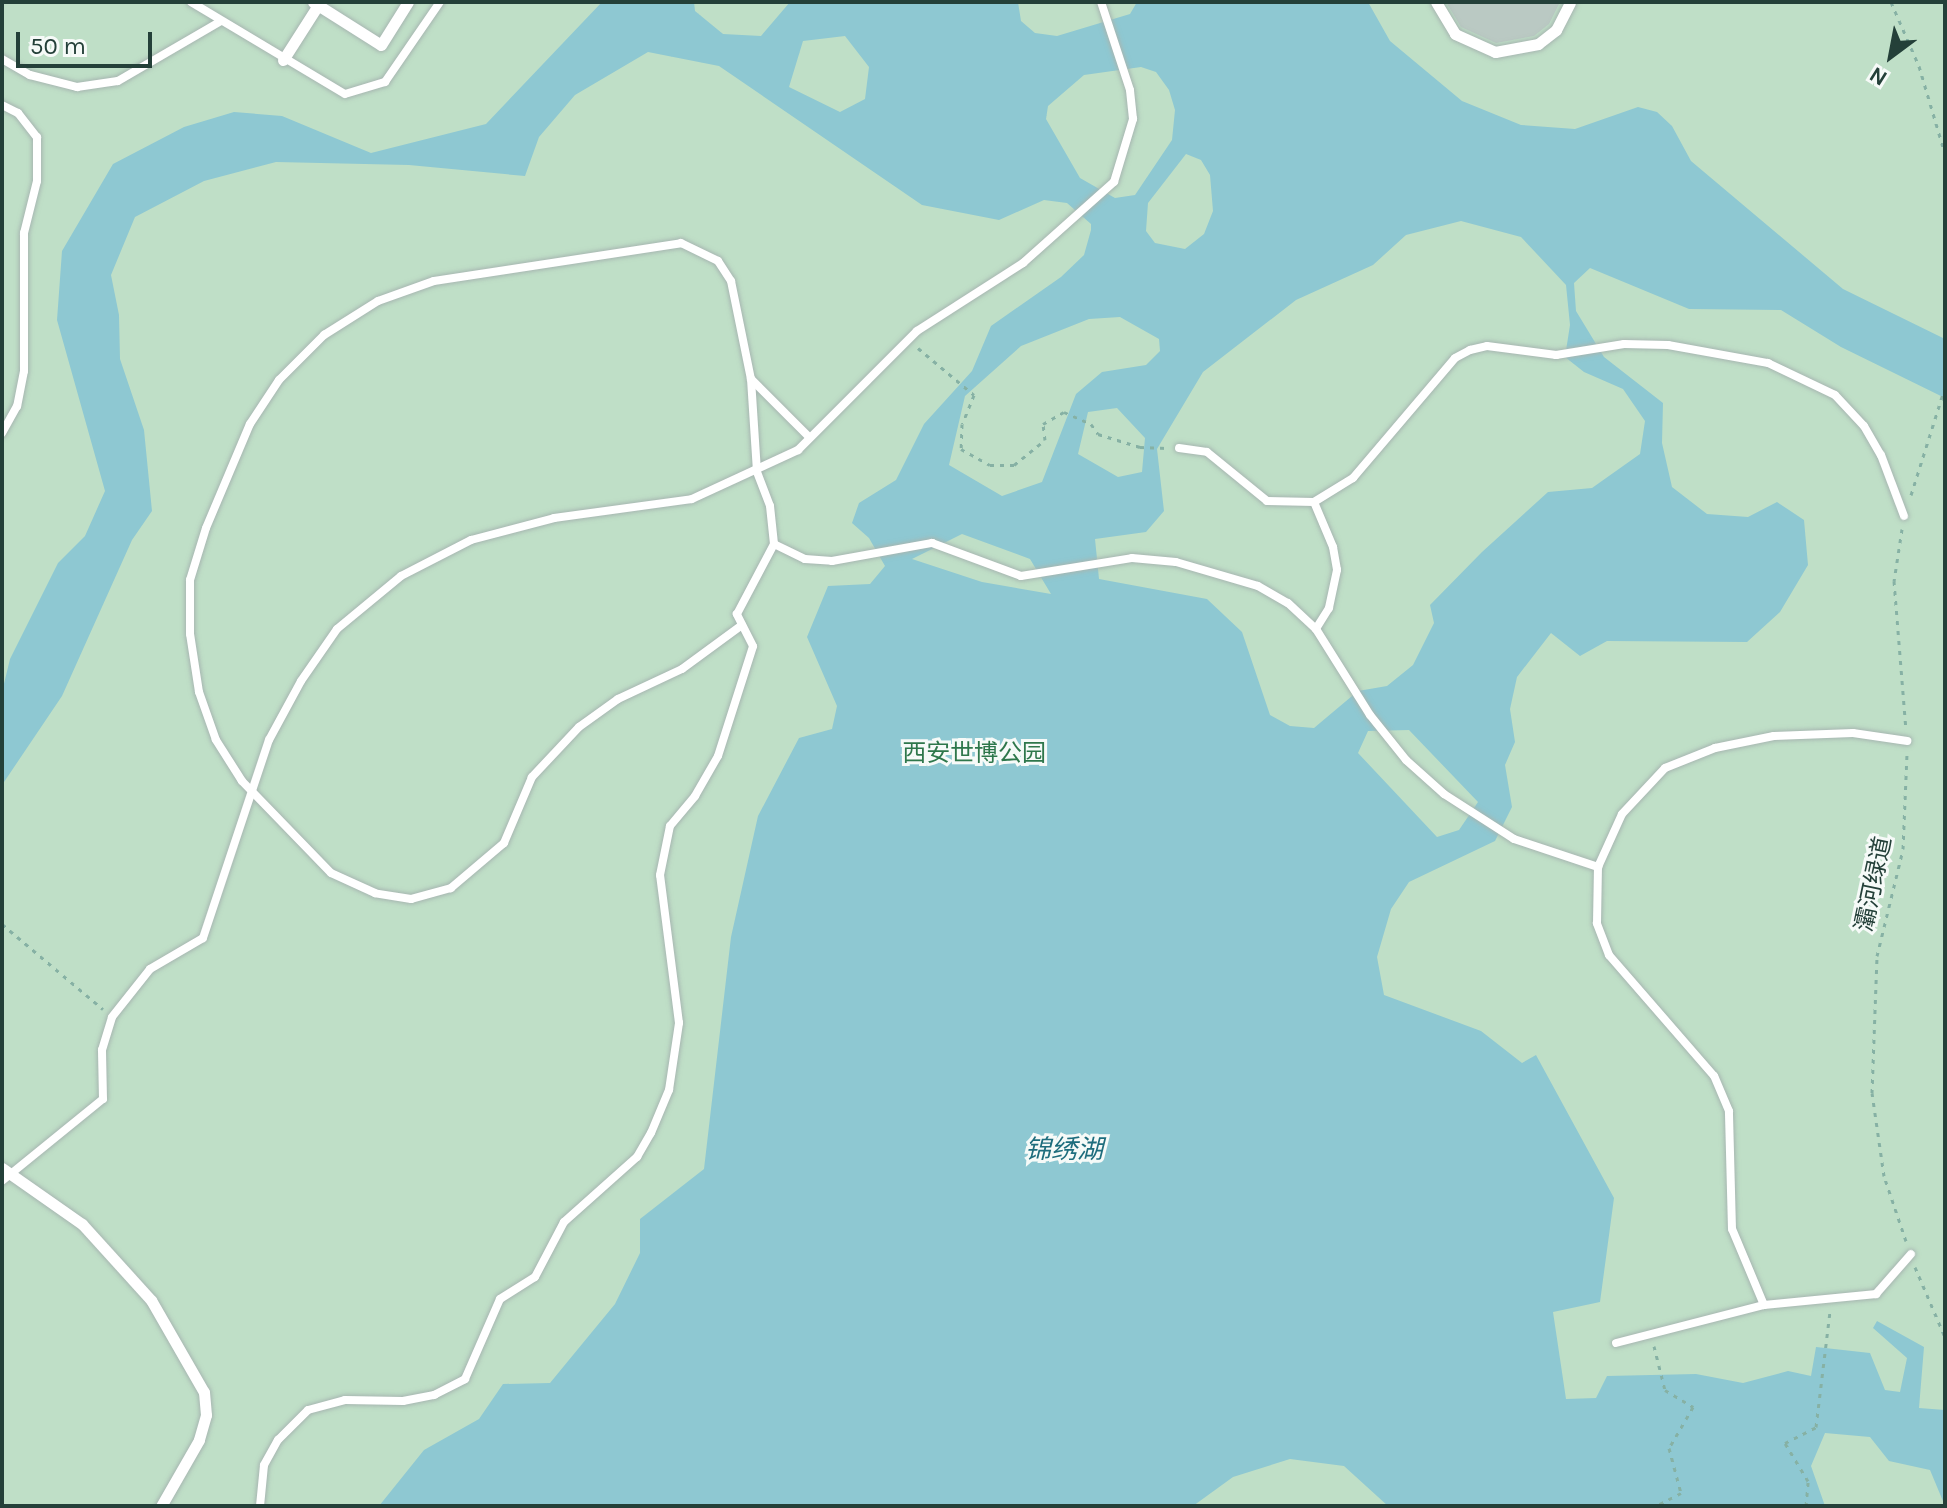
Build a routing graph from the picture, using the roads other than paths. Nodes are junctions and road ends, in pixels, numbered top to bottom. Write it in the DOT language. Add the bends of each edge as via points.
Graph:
graph roads {
  1 [pos="191,2"];
  2 [pos="408,2"];
  3 [pos="440,2"];
  4 [pos="1436,2"];
  5 [pos="1570,2"];
  6 [pos="315,4"];
  7 [pos="1102,4"];
  8 [pos="221,21"];
  9 [pos="2,59"];
  10 [pos="283,60"];
  11 [pos="2,105"];
  12 [pos="751,379"];
  13 [pos="2,433"];
  14 [pos="810,438"];
  15 [pos="1179,448"];
  16 [pos="757,472"];
  17 [pos="1314,502"];
  18 [pos="1904,516"];
  19 [pos="774,544"];
  20 [pos="742,625"];
  21 [pos="1316,629"];
  22 [pos="1907,741"];
  23 [pos="254,793"];
  24 [pos="1598,867"];
  25 [pos="5,1174"];
  26 [pos="1911,1254"];
  27 [pos="1764,1305"];
  28 [pos="1616,1343"];
  29 [pos="161,1506"];
  30 [pos="260,1506"];
  1 -- 8 [label="lane"];
  2 -- 6 [label="street" via="381,45"];
  3 -- 10 [label="lane" via="400,67 365,91 331,90"];
  4 -- 5 [label="street" via="1455,34 1495,52 1538,44 1556,30"];
  6 -- 10 [label="street"];
  7 -- 14 [label="lane" via="1130,90 1133,119 1114,182 1053,238 910,337"];
  8 -- 9 [label="lane" via="118,81 77,87 30,75"];
  8 -- 10 [label="lane"];
  11 -- 13 [label="lane" via="18,113 37,137 37,167 24,233 24,371 17,406"];
  12 -- 14 [label="lane"];
  12 -- 16 [label="lane"];
  12 -- 23 [label="lane" via="731,281 718,261 681,243 434,281 378,301 324,335 279,380 250,424 190,580 190,634 199,692 216,740"];
  14 -- 16 [label="lane"];
  15 -- 17 [label="lane" via="1207,452 1267,501"];
  16 -- 19 [label="lane" via="770,506"];
  16 -- 23 [label="lane" via="692,499 554,518 471,540 401,576 337,629 301,681 269,740"];
  17 -- 18 [label="lane" via="1353,478 1455,358 1470,350 1487,346 1556,355 1624,344 1668,345 1768,363 1835,395 1875,445"];
  17 -- 21 [label="lane" via="1337,570 1329,608"];
  19 -- 20 [label="lane" via="737,614"];
  19 -- 21 [label="lane" via="805,559 832,561 932,543 1021,576 1132,558 1176,562 1258,586 1288,603"];
  20 -- 23 [label="lane" via="682,669 618,699 579,727 532,777 504,843 451,888 411,899 375,893 331,873"];
  20 -- 30 [label="lane" via="753,646 733,712 718,756 670,826 660,875 679,1023 669,1090 651,1133 637,1157 564,1222 535,1277 500,1299 465,1379 434,1395 403,1401 345,1400 308,1410 278,1440 264,1465"];
  21 -- 24 [label="lane" via="1370,715 1406,760 1444,794 1514,839"];
  22 -- 24 [label="lane" via="1853,733 1774,736 1715,748 1665,768 1622,814"];
  23 -- 25 [label="lane" via="203,938 150,969 112,1017 102,1050 103,1099"];
  24 -- 27 [label="lane" via="1597,923 1609,955 1714,1076 1729,1111 1732,1229"];
  25 -- 29 [label="street" via="82,1224 151,1300 204,1392 206,1415 199,1440"];
  26 -- 27 [label="lane" via="1876,1294"];
  27 -- 28 [label="lane"];
}
